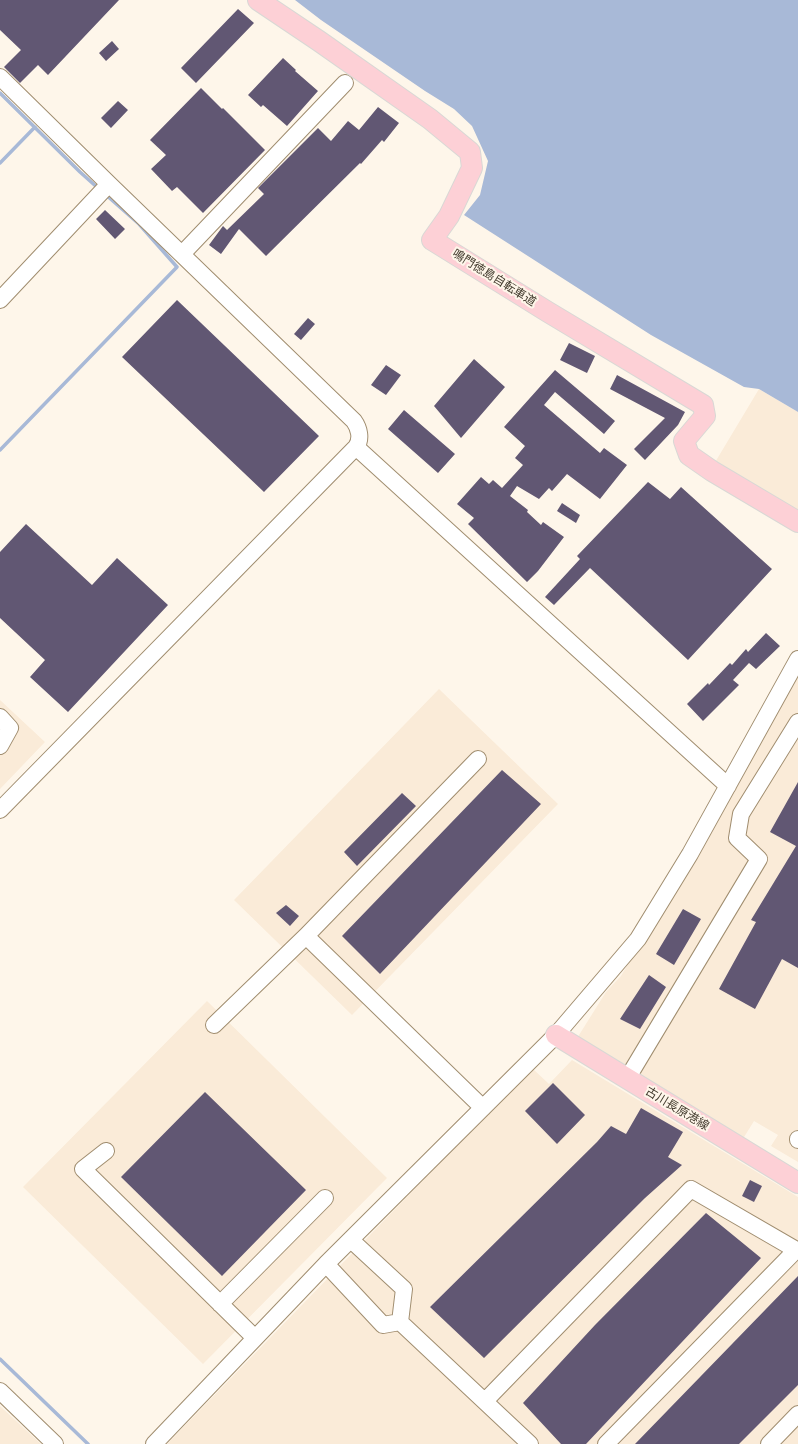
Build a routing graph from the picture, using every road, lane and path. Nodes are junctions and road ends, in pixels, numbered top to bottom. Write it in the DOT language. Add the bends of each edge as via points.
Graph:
graph roads {
  1 [pos="258,0"];
  2 [pos="0,77"];
  3 [pos="345,82"];
  4 [pos="108,186"];
  5 [pos="182,254"];
  6 [pos="0,300"];
  7 [pos="356,447"];
  8 [pos="798,522"];
  9 [pos="798,659"];
  10 [pos="0,718"];
  11 [pos="798,722"];
  12 [pos="0,746"];
  13 [pos="478,759"];
  14 [pos="728,786"];
  15 [pos="4,799"];
  16 [pos="306,936"];
  17 [pos="214,1025"];
  18 [pos="556,1035"];
  19 [pos="628,1079"];
  20 [pos="483,1108"];
  21 [pos="106,1151"];
  22 [pos="798,1183"];
  23 [pos="325,1198"];
  24 [pos="351,1240"];
  25 [pos="797,1251"];
  26 [pos="326,1264"];
  27 [pos="220,1304"];
  28 [pos="400,1322"];
  29 [pos="255,1338"];
  30 [pos="0,1391"];
  31 [pos="484,1401"];
  32 [pos="798,1414"];
  33 [pos="55,1444"];
  34 [pos="154,1444"];
  35 [pos="530,1444"];
  36 [pos="606,1444"];
  37 [pos="769,1444"];
  1 -- 8 [label="main road, 鳴門徳島自転車道" via="424,115 470,152 472,168 449,216 432,240 703,405 706,416 684,441 689,456"];
  2 -- 4 [label="street"];
  3 -- 5 [label="street"];
  4 -- 5 [label="street"];
  4 -- 6 [label="street"];
  5 -- 7 [label="street" via="354,421 359,434 359,443"];
  7 -- 14 [label="street"];
  7 -- 15 [label="street"];
  9 -- 14 [label="street"];
  10 -- 12 [label="street" via="10,728"];
  11 -- 19 [label="street" via="741,814 737,838 759,859"];
  13 -- 16 [label="street"];
  14 -- 18 [label="street" via="638,939"];
  16 -- 17 [label="street"];
  16 -- 20 [label="street"];
  18 -- 19 [label="main road, 古川長原港線"];
  18 -- 20 [label="street"];
  19 -- 22 [label="main road, 古川長原港線"];
  20 -- 24 [label="street"];
  21 -- 27 [label="street" via="83,1169"];
  23 -- 27 [label="street"];
  24 -- 26 [label="street"];
  24 -- 28 [label="street" via="404,1289"];
  25 -- 31 [label="street" via="691,1189"];
  25 -- 36 [label="street"];
  26 -- 28 [label="street" via="382,1325"];
  26 -- 29 [label="street"];
  27 -- 29 [label="street"];
  28 -- 31 [label="street"];
  29 -- 34 [label="street"];
  30 -- 33 [label="street"];
  31 -- 35 [label="street"];
  32 -- 37 [label="street"];
}
